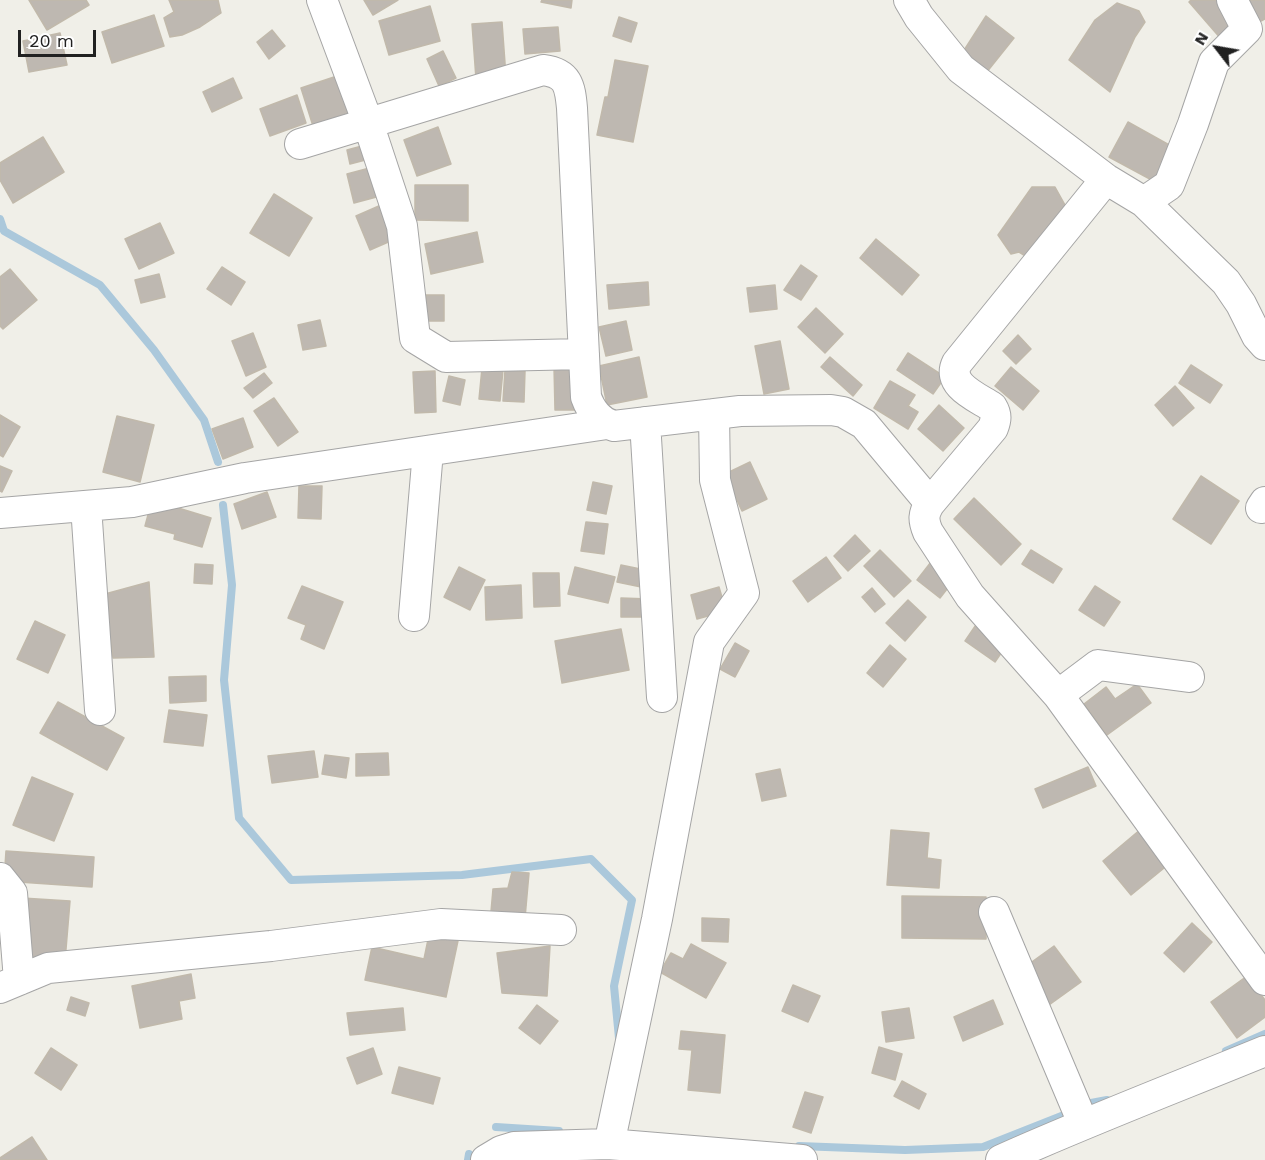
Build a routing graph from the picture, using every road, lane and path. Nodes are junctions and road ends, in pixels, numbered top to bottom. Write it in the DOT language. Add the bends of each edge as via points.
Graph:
graph roads {
  1 [pos="322,0"];
  2 [pos="909,0"];
  3 [pos="1232,0"];
  4 [pos="368,123"];
  5 [pos="300,144"];
  6 [pos="1106,179"];
  7 [pos="1144,202"];
  8 [pos="1265,345"];
  9 [pos="584,354"];
  10 [pos="714,414"];
  11 [pos="645,422"];
  12 [pos="607,424"];
  13 [pos="428,451"];
  14 [pos="930,503"];
  15 [pos="86,506"];
  16 [pos="0,513"];
  17 [pos="414,616"];
  18 [pos="1189,677"];
  19 [pos="1058,694"];
  20 [pos="662,697"];
  21 [pos="100,710"];
  22 [pos="4,886"];
  23 [pos="994,912"];
  24 [pos="561,930"];
  25 [pos="1265,980"];
  26 [pos="9,984"];
  27 [pos="1265,1051"];
  28 [pos="1083,1123"];
  29 [pos="611,1136"];
  30 [pos="486,1160"];
  31 [pos="802,1160"];
  32 [pos="1001,1160"];
  1 -- 4 [label="street"];
  2 -- 6 [label="street" via="961,69"];
  3 -- 7 [label="street" via="1247,29 1214,62 1169,185"];
  4 -- 5 [label="street"];
  4 -- 9 [label="street" via="402,226 415,339 446,357"];
  4 -- 9 [label="street" via="543,70 564,78 572,108"];
  6 -- 7 [label="street"];
  6 -- 14 [label="street" via="957,363 954,375 960,386 992,407 995,422"];
  7 -- 8 [label="street" via="1226,282"];
  9 -- 12 [label="street" via="586,397 590,408"];
  10 -- 11 [label="street"];
  10 -- 14 [label="street" via="843,412 864,424"];
  10 -- 29 [label="street" via="715,480 744,593 709,642"];
  11 -- 12 [label="street"];
  11 -- 20 [label="street"];
  12 -- 13 [label="street"];
  13 -- 15 [label="street" via="245,478 132,502"];
  13 -- 17 [label="street"];
  14 -- 19 [label="street" via="924,518 928,532 970,596"];
  15 -- 16 [label="street"];
  15 -- 21 [label="street"];
  18 -- 19 [label="street" via="1098,665"];
  19 -- 25 [label="street"];
  22 -- 26 [label="street"];
  23 -- 28 [label="street"];
  24 -- 26 [label="street" via="441,924 48,968"];
  27 -- 28 [label="street"];
  28 -- 32 [label="street"];
  29 -- 30 [label="street" via="514,1147"];
  29 -- 31 [label="street"];
}
